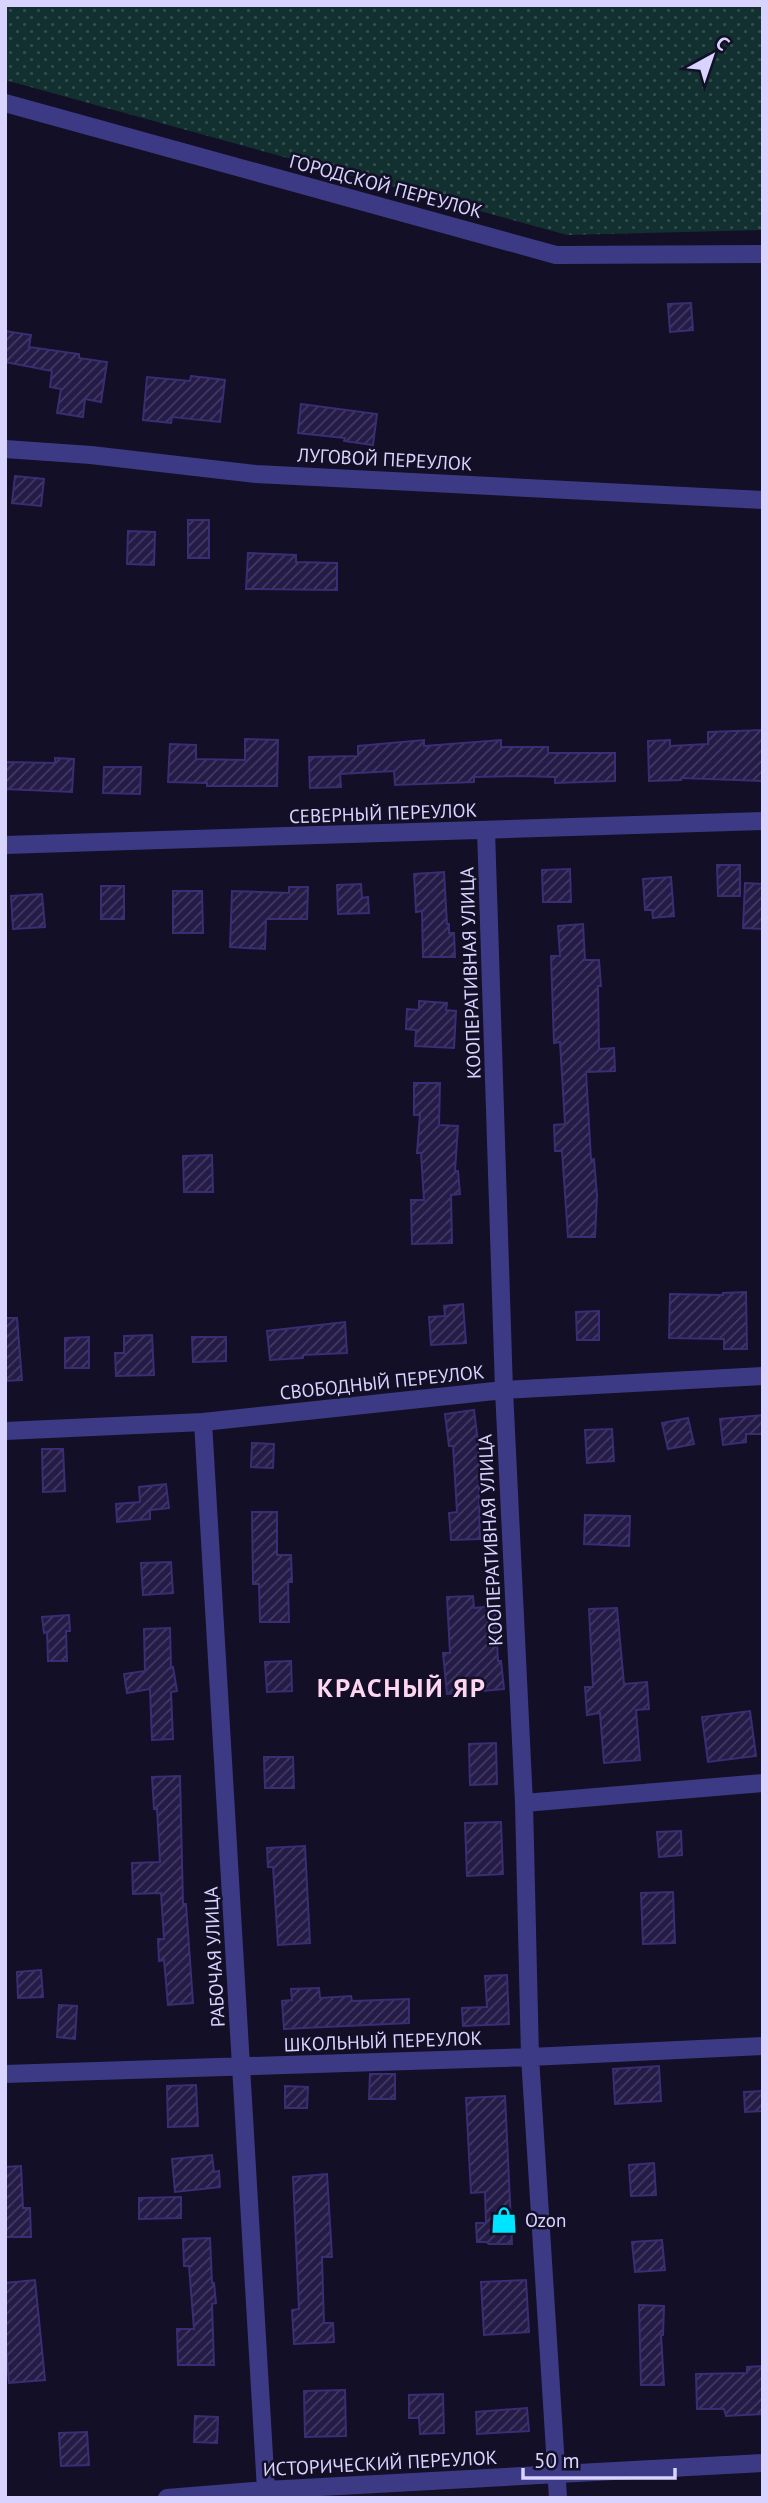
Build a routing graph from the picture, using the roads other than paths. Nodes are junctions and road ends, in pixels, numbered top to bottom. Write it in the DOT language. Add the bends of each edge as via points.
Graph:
graph roads {
  1 [pos="5,103"];
  2 [pos="763,254"];
  3 [pos="5,449"];
  4 [pos="763,500"];
  5 [pos="763,821"];
  6 [pos="486,830"];
  7 [pos="5,845"];
  8 [pos="763,1376"];
  9 [pos="504,1390"];
  10 [pos="203,1422"];
  11 [pos="5,1432"];
  12 [pos="763,1783"];
  13 [pos="524,1803"];
  14 [pos="763,2046"];
  15 [pos="530,2057"];
  16 [pos="242,2066"];
  17 [pos="5,2074"];
  18 [pos="763,2463"];
  19 [pos="557,2476"];
  20 [pos="266,2490"];
  21 [pos="167,2498"];
  22 [pos="558,2498"];
  1 -- 2 [label="street, ГОРОДСКОЙ ПЕРЕУЛОК" via="556,255"];
  3 -- 4 [label="street, ЛУГОВОЙ ПЕРЕУЛОК" via="91,454 256,474"];
  5 -- 6 [label="street, СЕВЕРНЫЙ ПЕРЕУЛОК"];
  6 -- 7 [label="street, СЕВЕРНЫЙ ПЕРЕУЛОК"];
  6 -- 9 [label="street, КООПЕРАТИВНАЯ УЛИЦА"];
  8 -- 9 [label="street, СВОБОДНЫЙ ПЕРЕУЛОК"];
  9 -- 10 [label="street, СВОБОДНЫЙ ПЕРЕУЛОК"];
  9 -- 13 [label="street, КООПЕРАТИВНАЯ УЛИЦА"];
  10 -- 11 [label="street, СВОБОДНЫЙ ПЕРЕУЛОК"];
  10 -- 16 [label="street, РАБОЧАЯ УЛИЦА"];
  12 -- 13 [label="street"];
  13 -- 15 [label="street, КООПЕРАТИВНАЯ УЛИЦА"];
  14 -- 15 [label="street, ШКОЛЬНЫЙ ПЕРЕУЛОК"];
  15 -- 16 [label="street, ШКОЛЬНЫЙ ПЕРЕУЛОК"];
  15 -- 19 [label="street, КООПЕРАТИВНАЯ УЛИЦА"];
  16 -- 17 [label="street, ШКОЛЬНЫЙ ПЕРЕУЛОК"];
  16 -- 20 [label="street, РАБОЧАЯ УЛИЦА"];
  18 -- 19 [label="street, ИСТОРИЧЕСКИЙ ПЕРЕУЛОК"];
  19 -- 20 [label="street, ИСТОРИЧЕСКИЙ ПЕРЕУЛОК"];
  19 -- 22 [label="street, КООПЕРАТИВНАЯ УЛИЦА"];
  20 -- 21 [label="street, ИСТОРИЧЕСКИЙ ПЕРЕУЛОК"];
}
